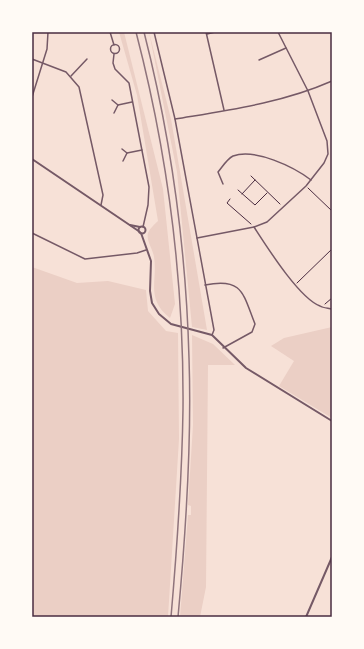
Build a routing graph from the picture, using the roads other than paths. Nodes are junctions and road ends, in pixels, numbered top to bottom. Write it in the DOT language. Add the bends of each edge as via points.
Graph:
graph roads {
  1 [pos="48,32"];
  2 [pos="110,32"];
  3 [pos="154,32"];
  4 [pos="215,32"];
  5 [pos="278,32"];
  6 [pos="206,33"];
  7 [pos="114,45"];
  8 [pos="286,48"];
  9 [pos="114,54"];
  10 [pos="32,59"];
  11 [pos="87,59"];
  12 [pos="259,60"];
  13 [pos="43,63"];
  14 [pos="71,76"];
  15 [pos="332,81"];
  16 [pos="308,91"];
  17 [pos="32,97"];
  18 [pos="112,100"];
  19 [pos="132,102"];
  20 [pos="118,105"];
  21 [pos="224,111"];
  22 [pos="114,113"];
  23 [pos="175,119"];
  24 [pos="122,149"];
  25 [pos="142,150"];
  26 [pos="127,153"];
  27 [pos="32,159"];
  28 [pos="123,160"];
  29 [pos="311,180"];
  30 [pos="223,184"];
  31 [pos="101,205"];
  32 [pos="129,225"];
  33 [pos="142,227"];
  34 [pos="254,227"];
  35 [pos="145,232"];
  36 [pos="32,233"];
  37 [pos="140,233"];
  38 [pos="197,238"];
  39 [pos="144,240"];
  40 [pos="146,250"];
  41 [pos="205,285"];
  42 [pos="332,309"];
  43 [pos="212,335"];
  44 [pos="223,348"];
  45 [pos="332,421"];
  46 [pos="332,557"];
  47 [pos="306,617"];
  1 -- 13 [label="street" via="48,45"];
  2 -- 7 [label="street"];
  3 -- 23 [label="street"];
  4 -- 6 [label="street"];
  5 -- 8 [label="street"];
  6 -- 21 [label="street"];
  7 -- 9 [label="street" via="110,50"];
  7 -- 9 [label="street" via="120,48 118,53"];
  8 -- 12 [label="street"];
  8 -- 16 [label="street"];
  9 -- 19 [label="street" via="115,69 129,83"];
  10 -- 13 [label="street"];
  11 -- 14 [label="street"];
  13 -- 14 [label="street" via="59,68"];
  13 -- 17 [label="street"];
  14 -- 31 [label="street" via="82,95 103,195"];
  15 -- 16 [label="street"];
  16 -- 21 [label="street"];
  16 -- 29 [label="street" via="328,147 324,163"];
  18 -- 20 [label="street"];
  19 -- 20 [label="street"];
  19 -- 25 [label="street"];
  20 -- 22 [label="street"];
  21 -- 23 [label="street"];
  23 -- 38 [label="street"];
  24 -- 26 [label="street"];
  25 -- 26 [label="street"];
  25 -- 33 [label="street" via="149,187 148,205"];
  26 -- 28 [label="street"];
  27 -- 31 [label="street"];
  29 -- 30 [label="street" via="297,170 245,153 232,157 218,172"];
  29 -- 34 [label="street" via="284,208 266,222"];
  31 -- 32 [label="street"];
  32 -- 33 [label="street"];
  32 -- 37 [label="street"];
  33 -- 35 [label="street"];
  33 -- 37 [label="street"];
  34 -- 38 [label="street"];
  34 -- 42 [label="street" via="306,296 322,307"];
  35 -- 37 [label="street"];
  35 -- 39 [label="street"];
  36 -- 40 [label="street" via="85,259"];
  37 -- 39 [label="street"];
  38 -- 41 [label="street"];
  39 -- 40 [label="street"];
  40 -- 43 [label="street" via="152,268 152,303 158,314 171,324"];
  41 -- 43 [label="street" via="214,330"];
  41 -- 44 [label="street" via="219,282 235,286 242,291 255,324 252,332"];
  43 -- 44 [label="street"];
  44 -- 45 [label="street" via="246,368"];
  46 -- 47 [label="street"];
}
